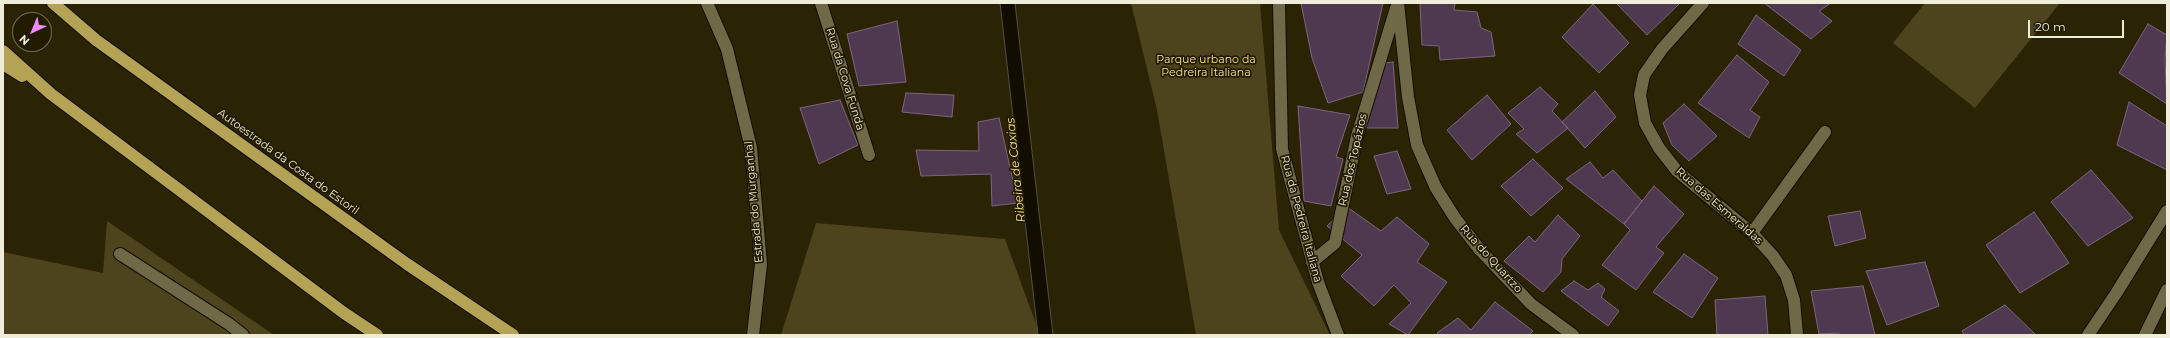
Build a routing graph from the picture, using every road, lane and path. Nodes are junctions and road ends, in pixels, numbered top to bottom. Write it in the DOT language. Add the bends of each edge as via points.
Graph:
graph roads {
  1 [pos="54,3"];
  2 [pos="707,3"];
  3 [pos="821,3"];
  4 [pos="1279,3"];
  5 [pos="1398,3"];
  6 [pos="1703,3"];
  7 [pos="3,52"];
  8 [pos="3,64"];
  9 [pos="51,94"];
  10 [pos="1825,132"];
  11 [pos="869,155"];
  12 [pos="2167,211"];
  13 [pos="1752,233"];
  14 [pos="120,254"];
  15 [pos="1312,262"];
  16 [pos="2167,290"];
  17 [pos="243,335"];
  18 [pos="377,335"];
  19 [pos="513,335"];
  20 [pos="753,335"];
  21 [pos="1338,335"];
  22 [pos="1572,335"];
  23 [pos="1797,335"];
  24 [pos="2088,335"];
  25 [pos="2145,335"];
  1 -- 19 [label="highway, Autoestrada da Costa do Estoril" via="103,45 407,264"];
  2 -- 20 [label="street, Estrada do Murganhal" via="727,49 751,148 761,264"];
  3 -- 11 [label="street, Rua da Cova Funda"];
  4 -- 15 [label="street, Rua da Pedreira Italiana" via="1282,149"];
  5 -- 15 [label="street, Rua dos Topázios" via="1357,136 1335,243"];
  5 -- 22 [label="street, Rua do Quartzo" via="1408,97 1417,145 1436,188 1480,250 1531,304"];
  6 -- 13 [label="street, Rua das Esmeraldas" via="1662,49 1644,75 1640,95 1645,123 1659,148 1677,171"];
  7 -- 9 [label="highway"];
  8 -- 9 [label="highway"];
  9 -- 18 [label="highway" via="344,314"];
  10 -- 13 [label="street"];
  12 -- 24 [label="street"];
  13 -- 23 [label="street, Rua das Esmeraldas" via="1786,275 1794,300"];
  14 -- 17 [label="street"];
  15 -- 21 [label="street, Rua da Pedreira Italiana"];
  16 -- 25 [label="street"];
}
